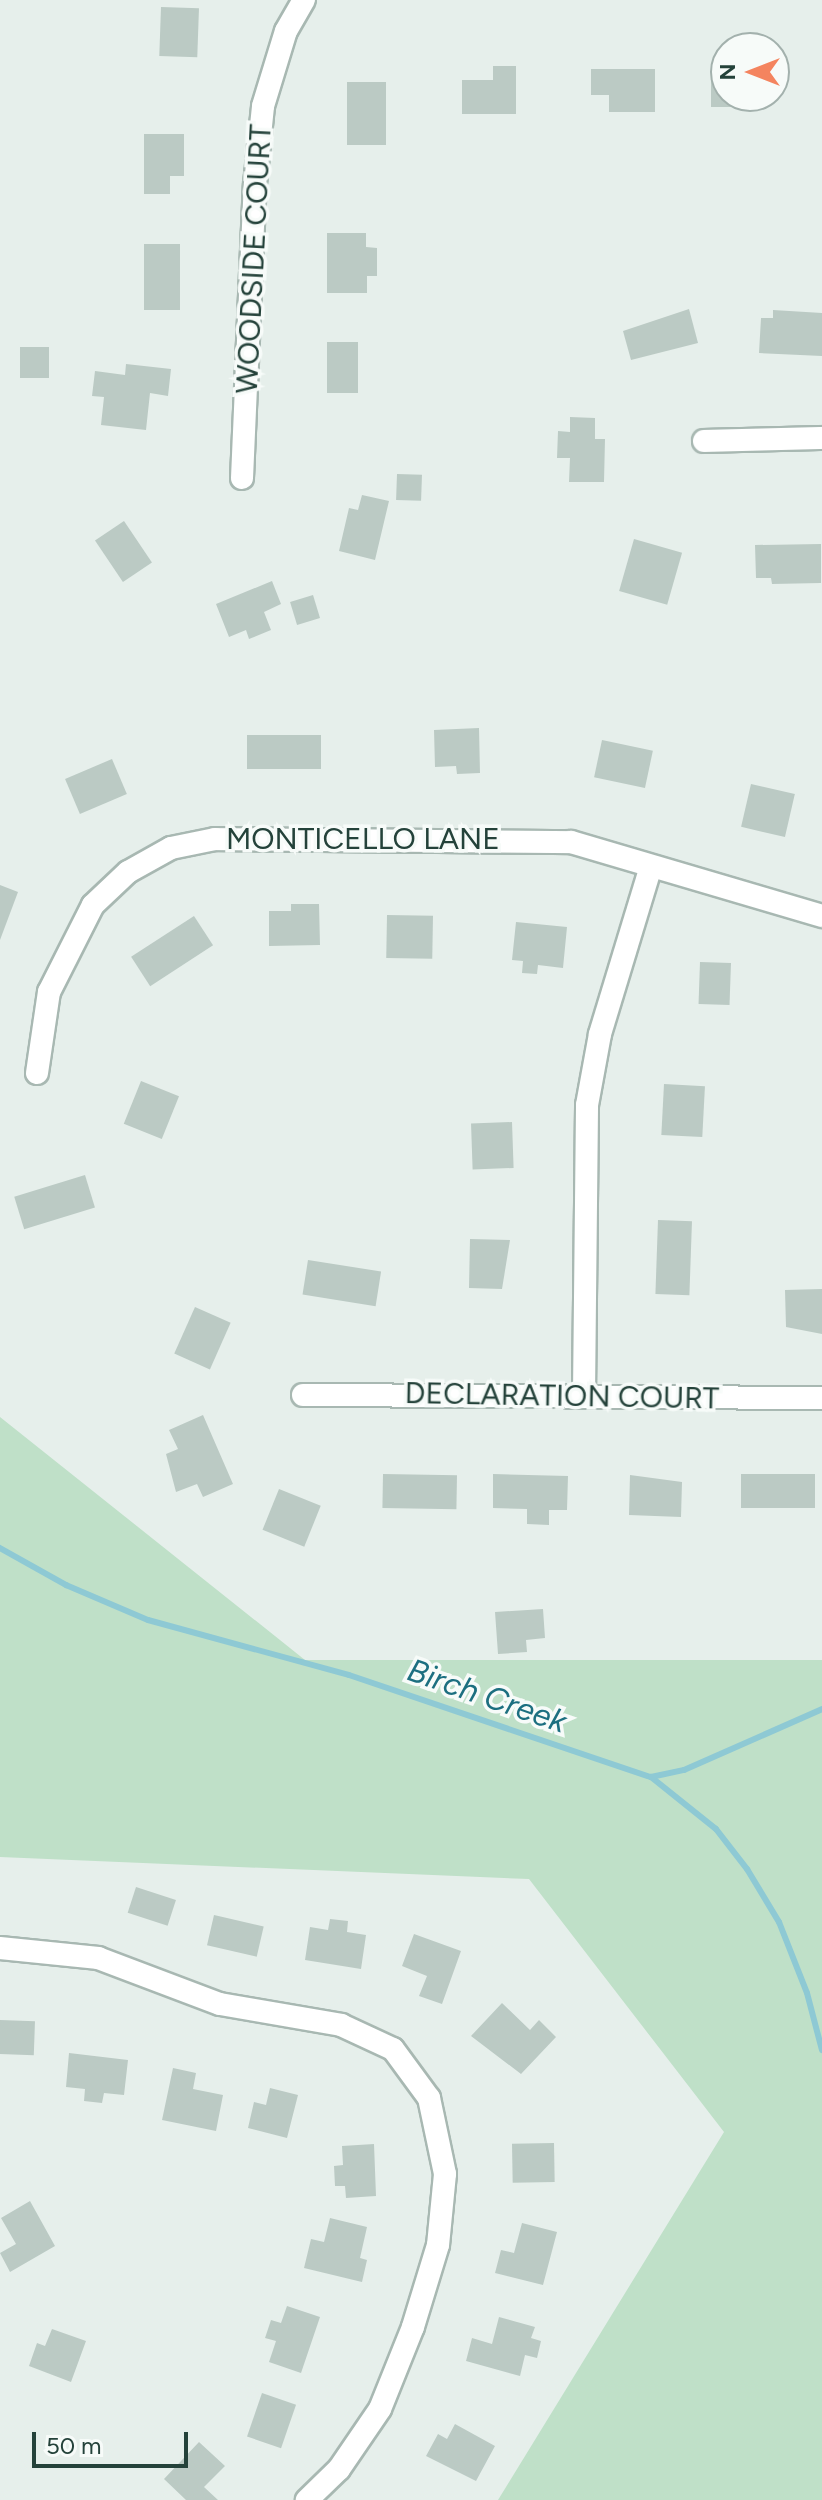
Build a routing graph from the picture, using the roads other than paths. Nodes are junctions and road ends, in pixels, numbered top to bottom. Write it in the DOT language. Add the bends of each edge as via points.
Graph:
graph roads {
  1 [pos="304,0"];
  2 [pos="822,438"];
  3 [pos="704,441"];
  4 [pos="242,478"];
  5 [pos="650,869"];
  6 [pos="822,916"];
  7 [pos="37,1073"];
  8 [pos="584,1394"];
  9 [pos="303,1395"];
  10 [pos="822,1398"];
  11 [pos="0,1948"];
  12 [pos="307,2500"];
  1 -- 4 [label="street, WOODSIDE COURT" via="286,31 263,106"];
  2 -- 3 [label="street"];
  5 -- 6 [label="street, MONTICELLO LANE"];
  5 -- 7 [label="street, MONTICELLO LANE" via="571,842 215,839 171,848 128,872 93,905 72,940 49,992"];
  5 -- 8 [label="street" via="600,1034 587,1105"];
  8 -- 9 [label="street, DECLARATION COURT"];
  8 -- 10 [label="street, DECLARATION COURT"];
  11 -- 12 [label="street" via="98,1958 220,2004 280,2019 341,2025 393,2049 429,2098 445,2174 438,2245 380,2409 339,2469"];
}
